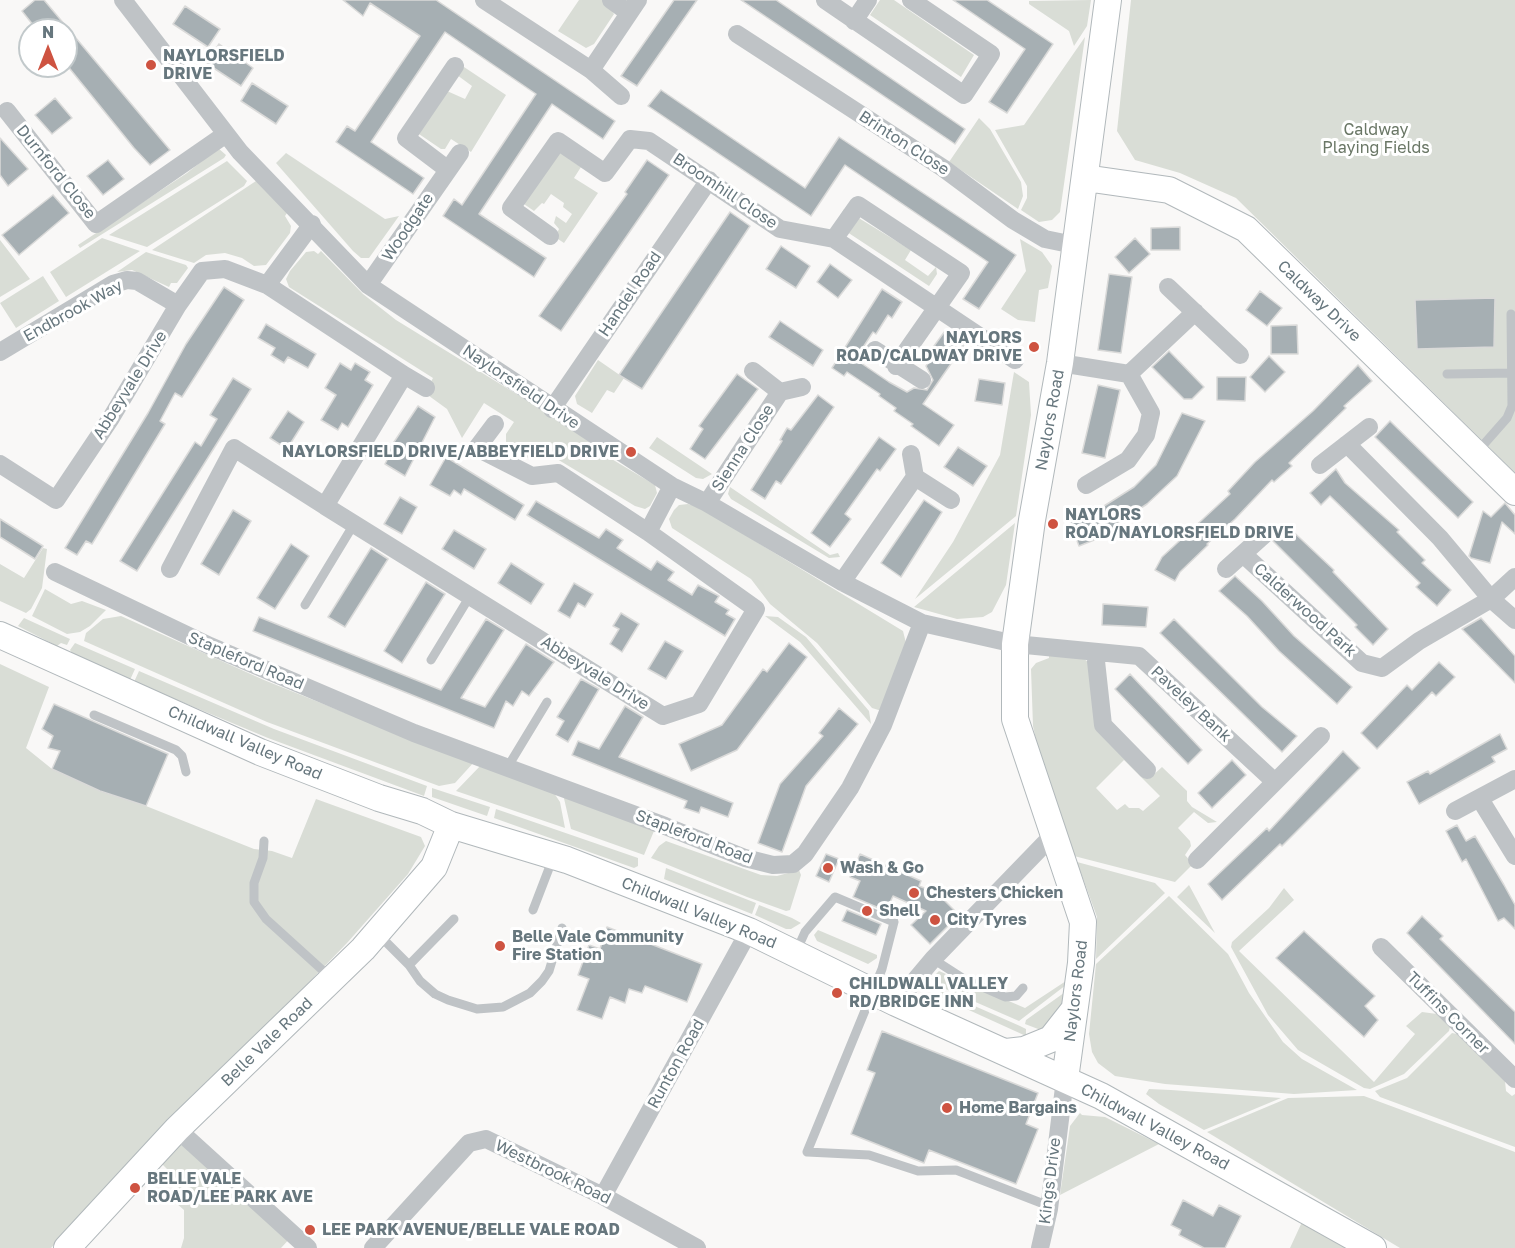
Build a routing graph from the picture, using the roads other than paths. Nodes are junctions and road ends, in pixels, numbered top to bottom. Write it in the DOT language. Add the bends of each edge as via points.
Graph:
graph roads {
  1 [pos="123,0"];
  2 [pos="484,0"];
  3 [pos="611,0"];
  4 [pos="825,0"];
  5 [pos="868,0"];
  6 [pos="911,0"];
  7 [pos="1108,0"];
  8 [pos="634,6"];
  9 [pos="854,21"];
  10 [pos="737,34"];
  11 [pos="455,66"];
  12 [pos="591,70"];
  13 [pos="621,96"];
  14 [pos="7,111"];
  15 [pos="226,134"];
  16 [pos="460,153"];
  17 [pos="447,169"];
  18 [pos="1085,177"];
  19 [pos="709,180"];
  20 [pos="312,224"];
  21 [pos="550,236"];
  22 [pos="834,238"];
  23 [pos="1074,245"];
  24 [pos="267,285"];
  25 [pos="368,285"];
  26 [pos="1168,287"];
  27 [pos="177,305"];
  28 [pos="936,307"];
  29 [pos="1195,312"];
  30 [pos="1511,314"];
  31 [pos="875,350"];
  32 [pos="0,352"];
  33 [pos="1240,355"];
  34 [pos="1015,360"];
  35 [pos="1060,363"];
  36 [pos="896,366"];
  37 [pos="753,371"];
  38 [pos="1513,373"];
  39 [pos="1129,374"];
  40 [pos="1447,374"];
  41 [pos="405,375"];
  42 [pos="922,380"];
  43 [pos="802,387"];
  44 [pos="426,388"];
  45 [pos="780,392"];
  46 [pos="552,409"];
  47 [pos="495,424"];
  48 [pos="1369,427"];
  49 [pos="1347,444"];
  50 [pos="1476,453"];
  51 [pos="911,454"];
  52 [pos="0,464"];
  53 [pos="1320,465"];
  54 [pos="915,477"];
  55 [pos="1086,485"];
  56 [pos="672,486"];
  57 [pos="1515,492"];
  58 [pos="951,500"];
  59 [pos="707,503"];
  60 [pos="325,506"];
  61 [pos="354,524"];
  62 [pos="648,532"];
  63 [pos="1264,534"];
  64 [pos="1243,554"];
  65 [pos="170,569"];
  66 [pos="1226,569"];
  67 [pos="55,572"];
  68 [pos="1515,577"];
  69 [pos="842,582"];
  70 [pos="470,596"];
  71 [pos="1491,599"];
  72 [pos="305,605"];
  73 [pos="1515,620"];
  74 [pos="922,623"];
  75 [pos="0,635"];
  76 [pos="1015,644"];
  77 [pos="1095,652"];
  78 [pos="431,660"];
  79 [pos="547,702"];
  80 [pos="94,715"];
  81 [pos="1321,736"];
  82 [pos="507,768"];
  83 [pos="1147,770"];
  84 [pos="186,772"];
  85 [pos="1515,779"];
  86 [pos="1275,782"];
  87 [pos="1480,799"];
  88 [pos="1455,811"];
  89 [pos="451,825"];
  90 [pos="1052,836"];
  91 [pos="264,841"];
  92 [pos="554,855"];
  93 [pos="1515,856"];
  94 [pos="1197,860"];
  95 [pos="533,910"];
  96 [pos="454,919"];
  97 [pos="562,928"];
  98 [pos="750,931"];
  99 [pos="377,932"];
  100 [pos="1381,947"];
  101 [pos="795,954"];
  102 [pos="933,959"];
  103 [pos="409,965"];
  104 [pos="332,979"];
  105 [pos="1023,988"];
  106 [pos="873,993"];
  107 [pos="896,1004"];
  108 [pos="1074,1009"];
  109 [pos="1006,1052"];
  110 [pos="1065,1079"];
  111 [pos="1515,1079"];
  112 [pos="177,1129"];
  113 [pos="603,1197"];
  114 [pos="1049,1206"];
  115 [pos="67,1248"];
  116 [pos="308,1248"];
  117 [pos="373,1248"];
  118 [pos="697,1248"];
  119 [pos="1040,1248"];
  120 [pos="1373,1248"];
  1 -- 15 [label="street, Naylorsfield Drive"];
  2 -- 12 [label="street"];
  3 -- 8 [label="street"];
  4 -- 9 [label="street"];
  5 -- 9 [label="street"];
  6 -- 9 [label="street" via="991,54 964,95"];
  7 -- 18 [label="main road, Naylors Road"];
  8 -- 12 [label="street"];
  10 -- 23 [label="street, Brinton Close" via="943,168 1013,220 1045,239"];
  11 -- 17 [label="street" via="406,138"];
  12 -- 13 [label="street"];
  14 -- 15 [label="street, Durnford Close" via="96,224"];
  15 -- 20 [label="street, Naylorsfield Drive"];
  16 -- 17 [label="street, Woodgate"];
  17 -- 25 [label="street, Woodgate"];
  18 -- 23 [label="main road, Naylors Road"];
  18 -- 50 [label="main road, Caldway Drive" via="1169,190 1246,230"];
  19 -- 21 [label="street, Broomhill Close" via="649,141 630,139 604,173 558,141 511,208"];
  19 -- 22 [label="street, Broomhill Close" via="780,229"];
  19 -- 46 [label="street, Handel Road"];
  20 -- 24 [label="street"];
  20 -- 25 [label="street, Naylorsfield Drive"];
  22 -- 28 [label="street, Broomhill Close"];
  22 -- 28 [label="street" via="858,205 961,273"];
  23 -- 35 [label="main road, Naylors Road"];
  24 -- 27 [label="street, Abbeyvale Drive" via="225,269 202,271"];
  24 -- 41 [label="street, Abbeyvale Drive"];
  25 -- 46 [label="street, Naylorsfield Drive"];
  26 -- 29 [label="street"];
  27 -- 32 [label="street, Endbrook Way" via="136,281 127,280 113,284"];
  27 -- 52 [label="street, Abbeyvale Drive" via="147,360 56,500"];
  28 -- 34 [label="street, Broomhill Close"];
  28 -- 36 [label="street"];
  29 -- 33 [label="street"];
  29 -- 39 [label="street"];
  30 -- 38 [label="lane"];
  31 -- 36 [label="street"];
  35 -- 39 [label="street"];
  35 -- 76 [label="main road, Naylors Road"];
  36 -- 42 [label="street"];
  37 -- 45 [label="street, Sienna Close"];
  38 -- 40 [label="lane"];
  38 -- 50 [label="lane" via="1512,406 1507,418"];
  39 -- 55 [label="street" via="1151,413 1146,435 1128,460"];
  41 -- 44 [label="street, Abbeyvale Drive"];
  41 -- 60 [label="street"];
  43 -- 45 [label="street, Sienna Close"];
  45 -- 59 [label="street, Sienna Close"];
  46 -- 56 [label="street, Naylorsfield Drive"];
  47 -- 62 [label="street, Abbeyvale Drive" via="477,448 532,476 558,473"];
  48 -- 49 [label="street"];
  49 -- 53 [label="street"];
  49 -- 71 [label="street" via="1440,538"];
  50 -- 57 [label="main road, Caldway Drive"];
  51 -- 54 [label="street"];
  54 -- 58 [label="street"];
  54 -- 69 [label="street"];
  56 -- 59 [label="street, Naylorsfield Drive"];
  56 -- 62 [label="street"];
  59 -- 69 [label="street, Naylorsfield Drive"];
  60 -- 61 [label="street, Abbeyvale Drive"];
  60 -- 65 [label="street, Abbeyvale Drive" via="234,448"];
  61 -- 70 [label="street, Abbeyvale Drive"];
  61 -- 72 [label="lane"];
  62 -- 70 [label="street, Abbeyvale Drive" via="756,609 699,704 663,716"];
  63 -- 64 [label="street"];
  64 -- 66 [label="street"];
  64 -- 71 [label="street, Calderwood Park" via="1362,663 1382,668 1419,641"];
  67 -- 82 [label="street, Stapleford Road" via="210,646"];
  68 -- 71 [label="street, Calderwood Park"];
  69 -- 74 [label="street, Naylorsfield Drive"];
  70 -- 78 [label="lane"];
  71 -- 73 [label="street"];
  74 -- 76 [label="street, Naylorsfield Drive"];
  74 -- 82 [label="street, Stapleford Road" via="883,724 850,788 805,854 793,864 773,865 745,858"];
  75 -- 89 [label="main road, Childwall Valley Road" via="260,752"];
  76 -- 77 [label="street, Paveley Bank"];
  76 -- 90 [label="main road, Naylors Road" via="1015,719"];
  77 -- 83 [label="street" via="1103,725"];
  77 -- 86 [label="street, Paveley Bank" via="1138,656"];
  79 -- 82 [label="lane"];
  80 -- 84 [label="lane" via="176,750"];
  81 -- 86 [label="street"];
  85 -- 87 [label="street"];
  86 -- 94 [label="street"];
  87 -- 88 [label="street"];
  87 -- 93 [label="street"];
  89 -- 92 [label="main road, Childwall Valley Road"];
  89 -- 99 [label="main road, Belle Vale Road" via="434,867"];
  90 -- 102 [label="street"];
  90 -- 108 [label="main road, Naylors Road" via="1083,922"];
  91 -- 104 [label="lane" via="254,882 254,902 266,919"];
  92 -- 95 [label="lane"];
  92 -- 98 [label="main road, Childwall Valley Road"];
  96 -- 103 [label="lane"];
  97 -- 103 [label="lane" via="549,971 542,981 530,993 502,1007 477,1009 448,1000 420,981"];
  98 -- 101 [label="main road, Childwall Valley Road"];
  98 -- 113 [label="street, Runton Road"];
  99 -- 103 [label="lane"];
  99 -- 104 [label="main road, Belle Vale Road"];
  100 -- 111 [label="street, Tuffins Corner"];
  101 -- 106 [label="main road, Childwall Valley Road"];
  101 -- 106 [label="lane" via="805,932 835,897 894,922"];
  102 -- 105 [label="lane" via="964,979 1005,997 1016,996"];
  102 -- 107 [label="street"];
  104 -- 112 [label="main road, Belle Vale Road"];
  106 -- 107 [label="main road, Childwall Valley Road"];
  106 -- 114 [label="lane" via="807,1152 869,1155 918,1171 956,1170"];
  107 -- 109 [label="main road, Childwall Valley Road"];
  108 -- 109 [label="main road" via="1051,1039"];
  108 -- 110 [label="main road, Naylors Road"];
  109 -- 110 [label="main road, Childwall Valley Road"];
  110 -- 114 [label="street, Kings Drive"];
  110 -- 120 [label="main road, Childwall Valley Road" via="1197,1147"];
  112 -- 115 [label="main road, Belle Vale Road"];
  112 -- 116 [label="street"];
  113 -- 117 [label="street, Westbrook Road" via="486,1139 469,1143"];
  113 -- 118 [label="street, Westbrook Road"];
  114 -- 119 [label="street, Kings Drive"];
}
